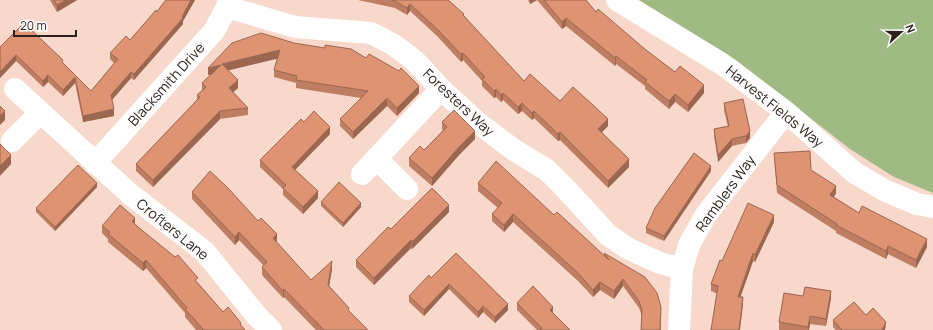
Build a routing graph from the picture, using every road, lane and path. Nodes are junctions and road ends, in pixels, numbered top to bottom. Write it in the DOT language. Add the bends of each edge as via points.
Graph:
graph roads {
  1 [pos="617,0"];
  2 [pos="228,3"];
  3 [pos="15,89"];
  4 [pos="442,89"];
  5 [pos="40,112"];
  6 [pos="786,112"];
  7 [pos="12,141"];
  8 [pos="94,163"];
  9 [pos="407,189"];
  10 [pos="933,207"];
  11 [pos="682,269"];
  12 [pos="271,330"];
  13 [pos="678,330"];
  1 -- 6 [label="street, Harvest Fields Way" via="722,64"];
  2 -- 4 [label="street, Foresters Way" via="295,26 371,33 394,45 415,61"];
  2 -- 8 [label="street, Blacksmith Drive" via="214,31"];
  3 -- 5 [label="street, Crofters Lane"];
  4 -- 9 [label="street" via="370,166"];
  4 -- 11 [label="street, Foresters Way" via="477,122 546,170 608,235 635,252"];
  5 -- 7 [label="street"];
  5 -- 8 [label="street, Crofters Lane"];
  6 -- 10 [label="street, Harvest Fields Way" via="856,174 886,191 917,204"];
  6 -- 11 [label="street, Ramblers Way" via="705,216 689,245"];
  8 -- 12 [label="street, Crofters Lane" via="205,252"];
  11 -- 13 [label="street, Ramblers Way"];
}
